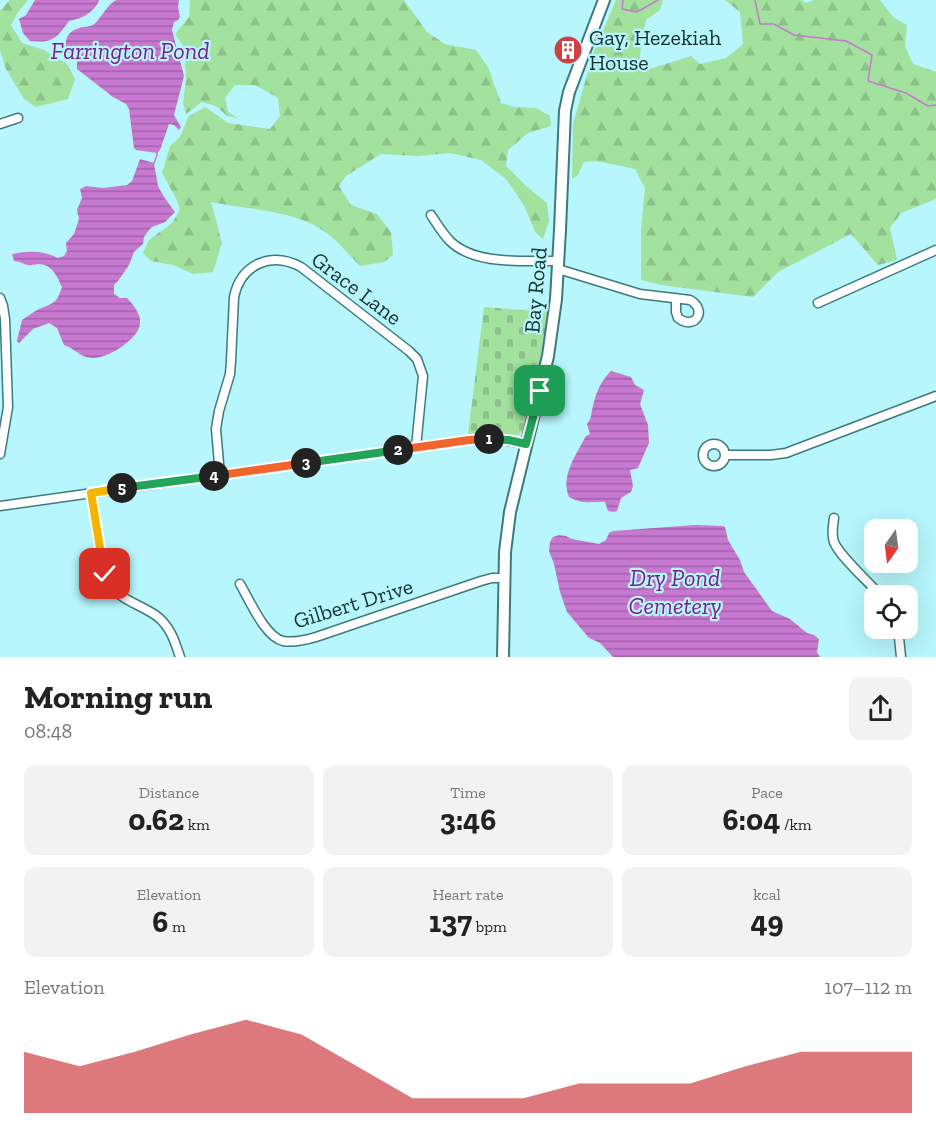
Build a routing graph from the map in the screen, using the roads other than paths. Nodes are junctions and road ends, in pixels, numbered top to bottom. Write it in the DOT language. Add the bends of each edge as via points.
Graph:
graph roads {
  1 [pos="604,0"];
  2 [pos="18,118"];
  3 [pos="0,124"];
  4 [pos="431,215"];
  5 [pos="936,250"];
  6 [pos="558,265"];
  7 [pos="0,298"];
  8 [pos="676,298"];
  9 [pos="818,303"];
  10 [pos="936,396"];
  11 [pos="526,444"];
  12 [pos="416,447"];
  13 [pos="0,454"];
  14 [pos="726,455"];
  15 [pos="220,475"];
  16 [pos="91,493"];
  17 [pos="0,506"];
  18 [pos="834,518"];
  19 [pos="504,578"];
  20 [pos="240,584"];
  21 [pos="871,585"];
  22 [pos="900,639"];
  23 [pos="180,657"];
  24 [pos="503,657"];
  25 [pos="902,657"];
  1 -- 6 [label="main road, Bay Road" via="566,111"];
  2 -- 3 [label="street"];
  4 -- 6 [label="street" via="450,241 471,255"];
  5 -- 9 [label="street"];
  6 -- 8 [label="street" via="629,292"];
  6 -- 11 [label="main road, Bay Road" via="548,356"];
  7 -- 13 [label="street" via="5,319 8,403"];
  10 -- 14 [label="street" via="786,453"];
  11 -- 12 [label="street" via="477,439"];
  11 -- 19 [label="main road, Bay Road" via="510,512"];
  12 -- 15 [label="street"];
  12 -- 15 [label="street, Grace Lane" via="423,376 417,359 301,267 270,260 248,270 235,290 231,368 216,429"];
  15 -- 16 [label="street"];
  16 -- 17 [label="street"];
  16 -- 23 [label="street" via="102,565 110,586 163,621"];
  18 -- 21 [label="street" via="832,534 836,546"];
  19 -- 20 [label="street, Gilbert Drive" via="481,581 316,637 288,641 273,636 265,627"];
  19 -- 24 [label="main road, Bay Road"];
  22 -- 25 [label="street"];
}
